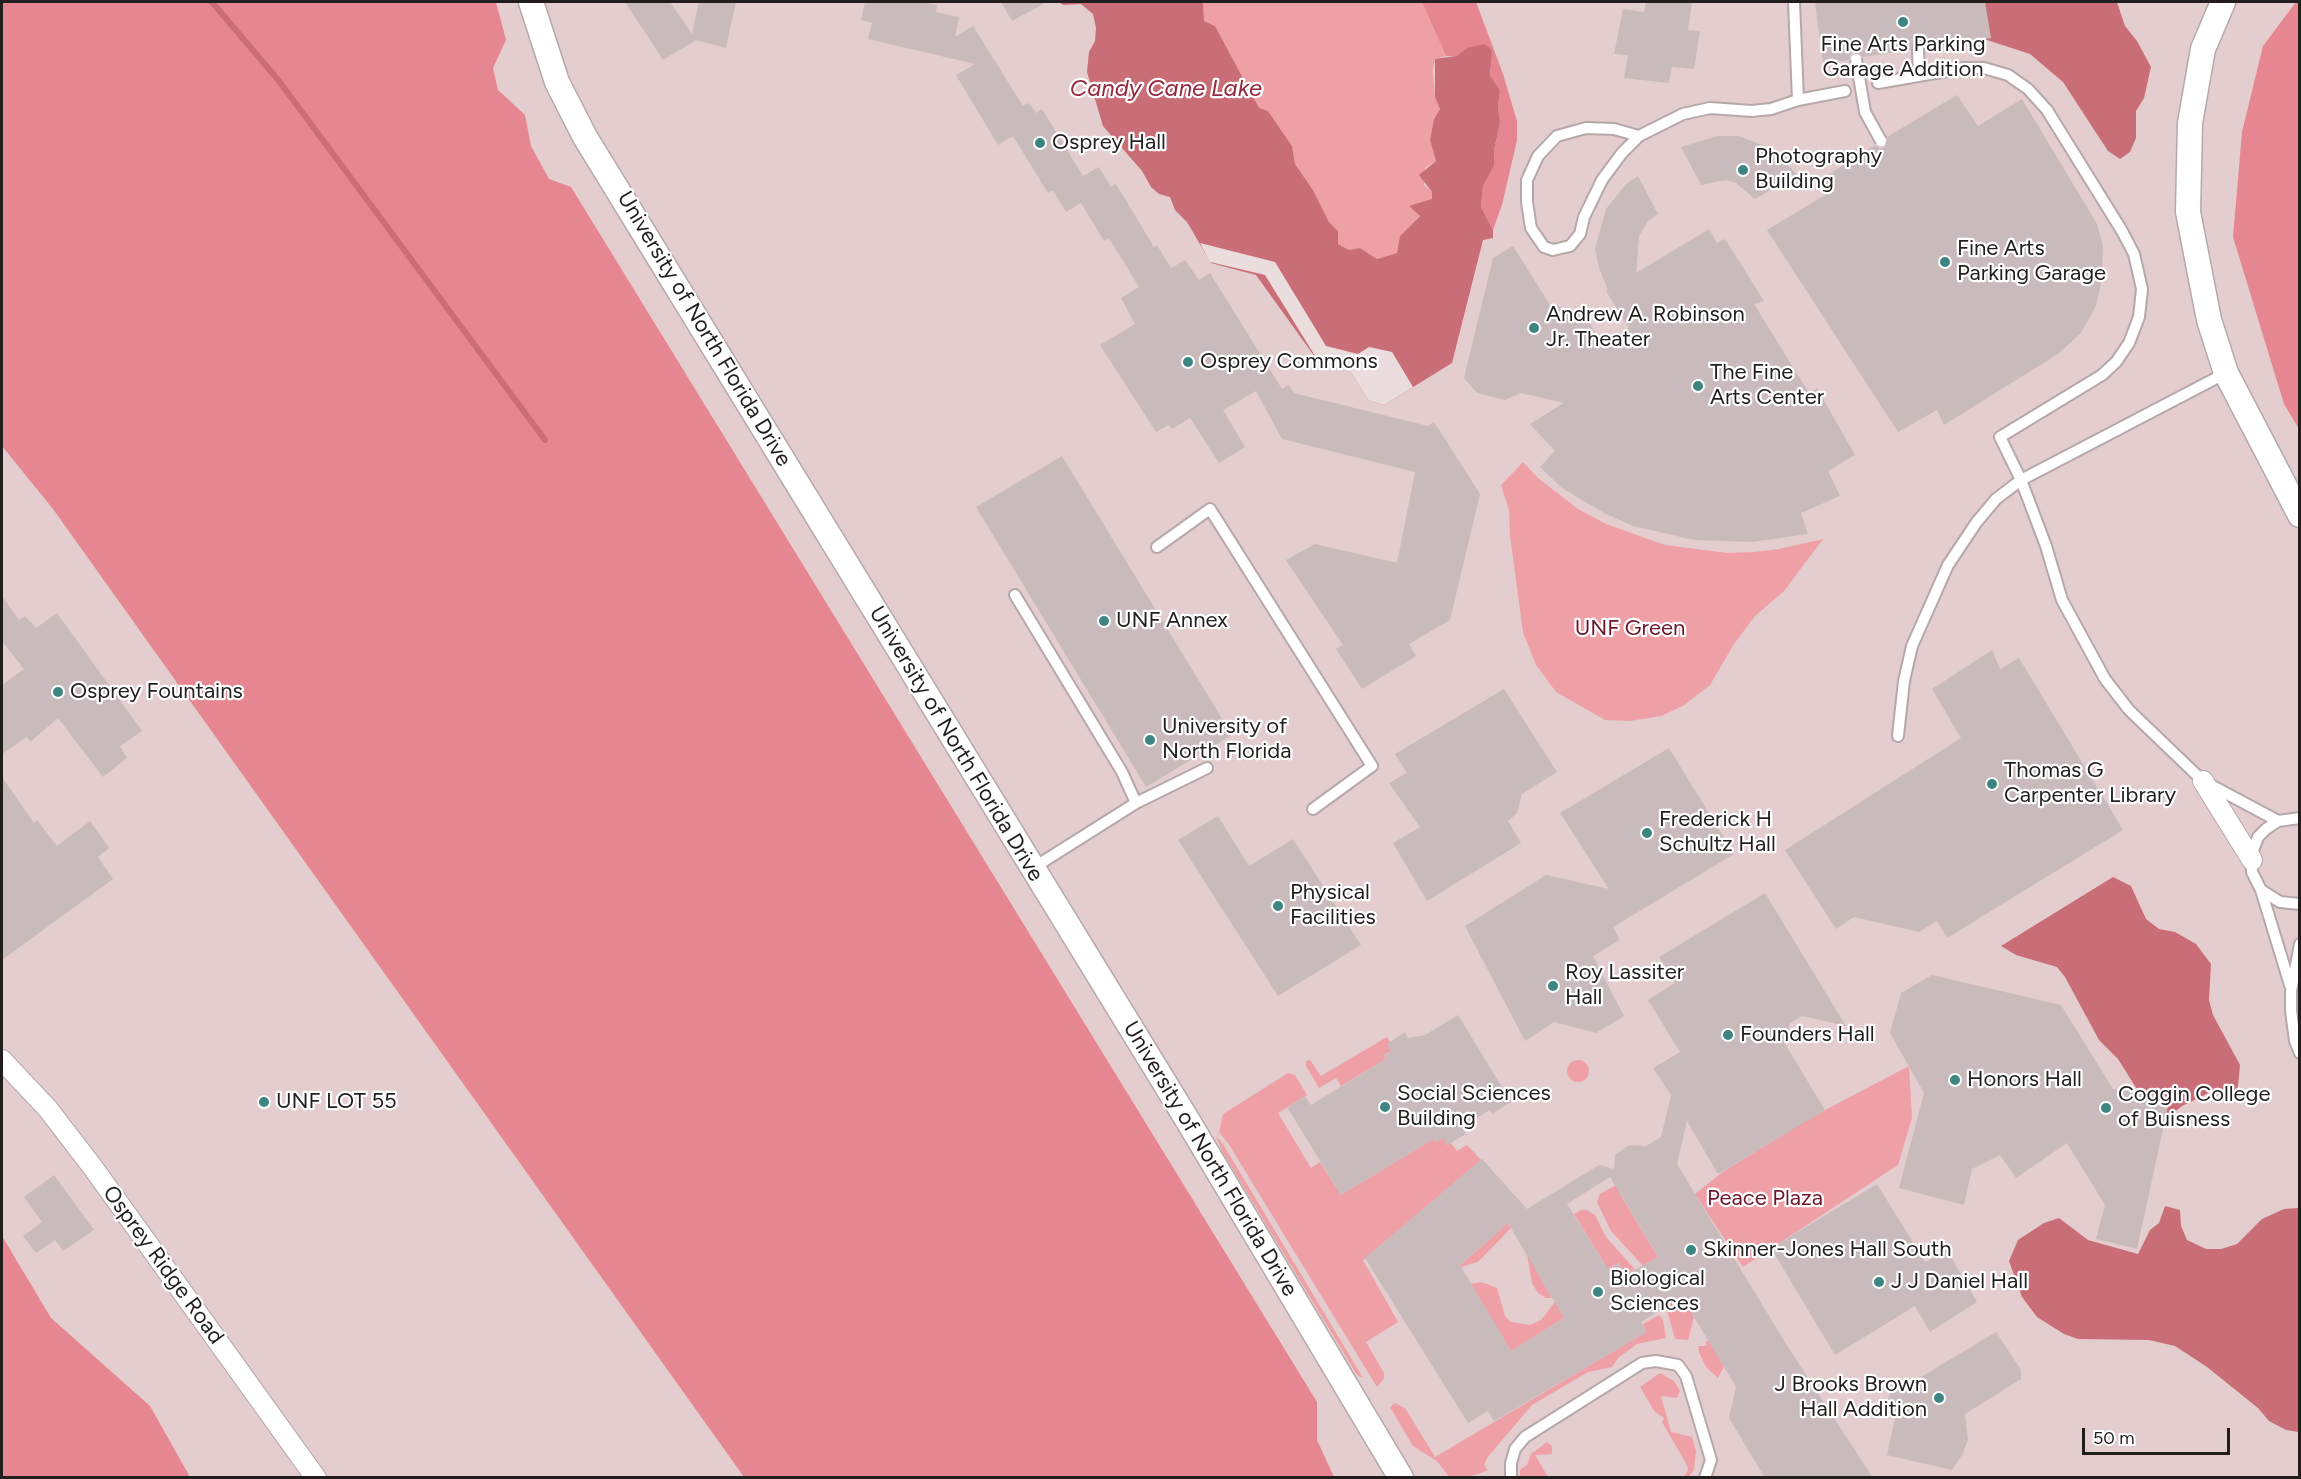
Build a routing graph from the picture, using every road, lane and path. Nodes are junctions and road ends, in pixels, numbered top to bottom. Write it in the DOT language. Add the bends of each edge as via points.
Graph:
graph roads {
  1 [pos="531,2"];
  2 [pos="1794,2"];
  3 [pos="2223,2"];
  4 [pos="1918,49"];
  5 [pos="1856,59"];
  6 [pos="1919,75"];
  7 [pos="1878,83"];
  8 [pos="1845,91"];
  9 [pos="1798,100"];
  10 [pos="1639,136"];
  11 [pos="1881,141"];
  12 [pos="2226,373"];
  13 [pos="2021,480"];
  14 [pos="2300,515"];
  15 [pos="1157,547"];
  16 [pos="1015,595"];
  17 [pos="1898,736"];
  18 [pos="1207,768"];
  19 [pos="2203,781"];
  20 [pos="1136,803"];
  21 [pos="1313,808"];
  22 [pos="2300,818"];
  23 [pos="2278,821"];
  24 [pos="2252,860"];
  25 [pos="1032,869"];
  26 [pos="2261,890"];
  27 [pos="2300,904"];
  28 [pos="2300,944"];
  29 [pos="2291,991"];
  30 [pos="2300,1053"];
  31 [pos="2,1060"];
  32 [pos="316,1478"];
  33 [pos="1401,1478"];
  34 [pos="1511,1478"];
  35 [pos="1705,1478"];
  1 -- 25 [label="street, University of North Florida Drive" via="557,82 585,137"];
  2 -- 9 [label="lane"];
  3 -- 12 [label="street" via="2203,49 2190,123 2188,212 2209,320"];
  4 -- 6 [label="lane"];
  5 -- 11 [label="lane, bridge" via="1865,112"];
  6 -- 7 [label="lane"];
  6 -- 13 [label="lane" via="1984,68 2008,75 2028,89 2080,160 2122,231 2140,272 2139,317 2116,362 2078,391 2000,437"];
  8 -- 9 [label="lane"];
  9 -- 10 [label="lane" via="1762,110 1710,108 1683,114"];
  10 -- 10 [label="lane" via="1614,129 1586,128 1557,136 1538,156 1527,180 1527,202 1531,228 1544,247 1553,250 1570,246 1580,234 1602,180"];
  12 -- 13 [label="lane"];
  12 -- 14 [label="street"];
  13 -- 17 [label="lane" via="1996,499 1948,565 1912,646"];
  13 -- 19 [label="lane" via="2062,600 2086,649 2129,710"];
  15 -- 21 [label="lane" via="1210,509 1372,766"];
  16 -- 20 [label="lane" via="1122,772"];
  18 -- 20 [label="lane"];
  19 -- 23 [label="lane"];
  19 -- 24 [label="street"];
  20 -- 25 [label="lane"];
  22 -- 23 [label="lane"];
  23 -- 24 [label="lane" via="2258,837"];
  24 -- 26 [label="lane" via="2252,872"];
  25 -- 33 [label="street, University of North Florida Drive"];
  26 -- 27 [label="lane" via="2280,902"];
  26 -- 29 [label="lane"];
  28 -- 29 [label="lane"];
  29 -- 30 [label="lane" via="2295,1041"];
  31 -- 32 [label="street, Osprey Ridge Road" via="48,1109 94,1169"];
  34 -- 35 [label="lane" via="1515,1449 1525,1437 1642,1363 1656,1361 1678,1365 1686,1376 1711,1460"];
}
